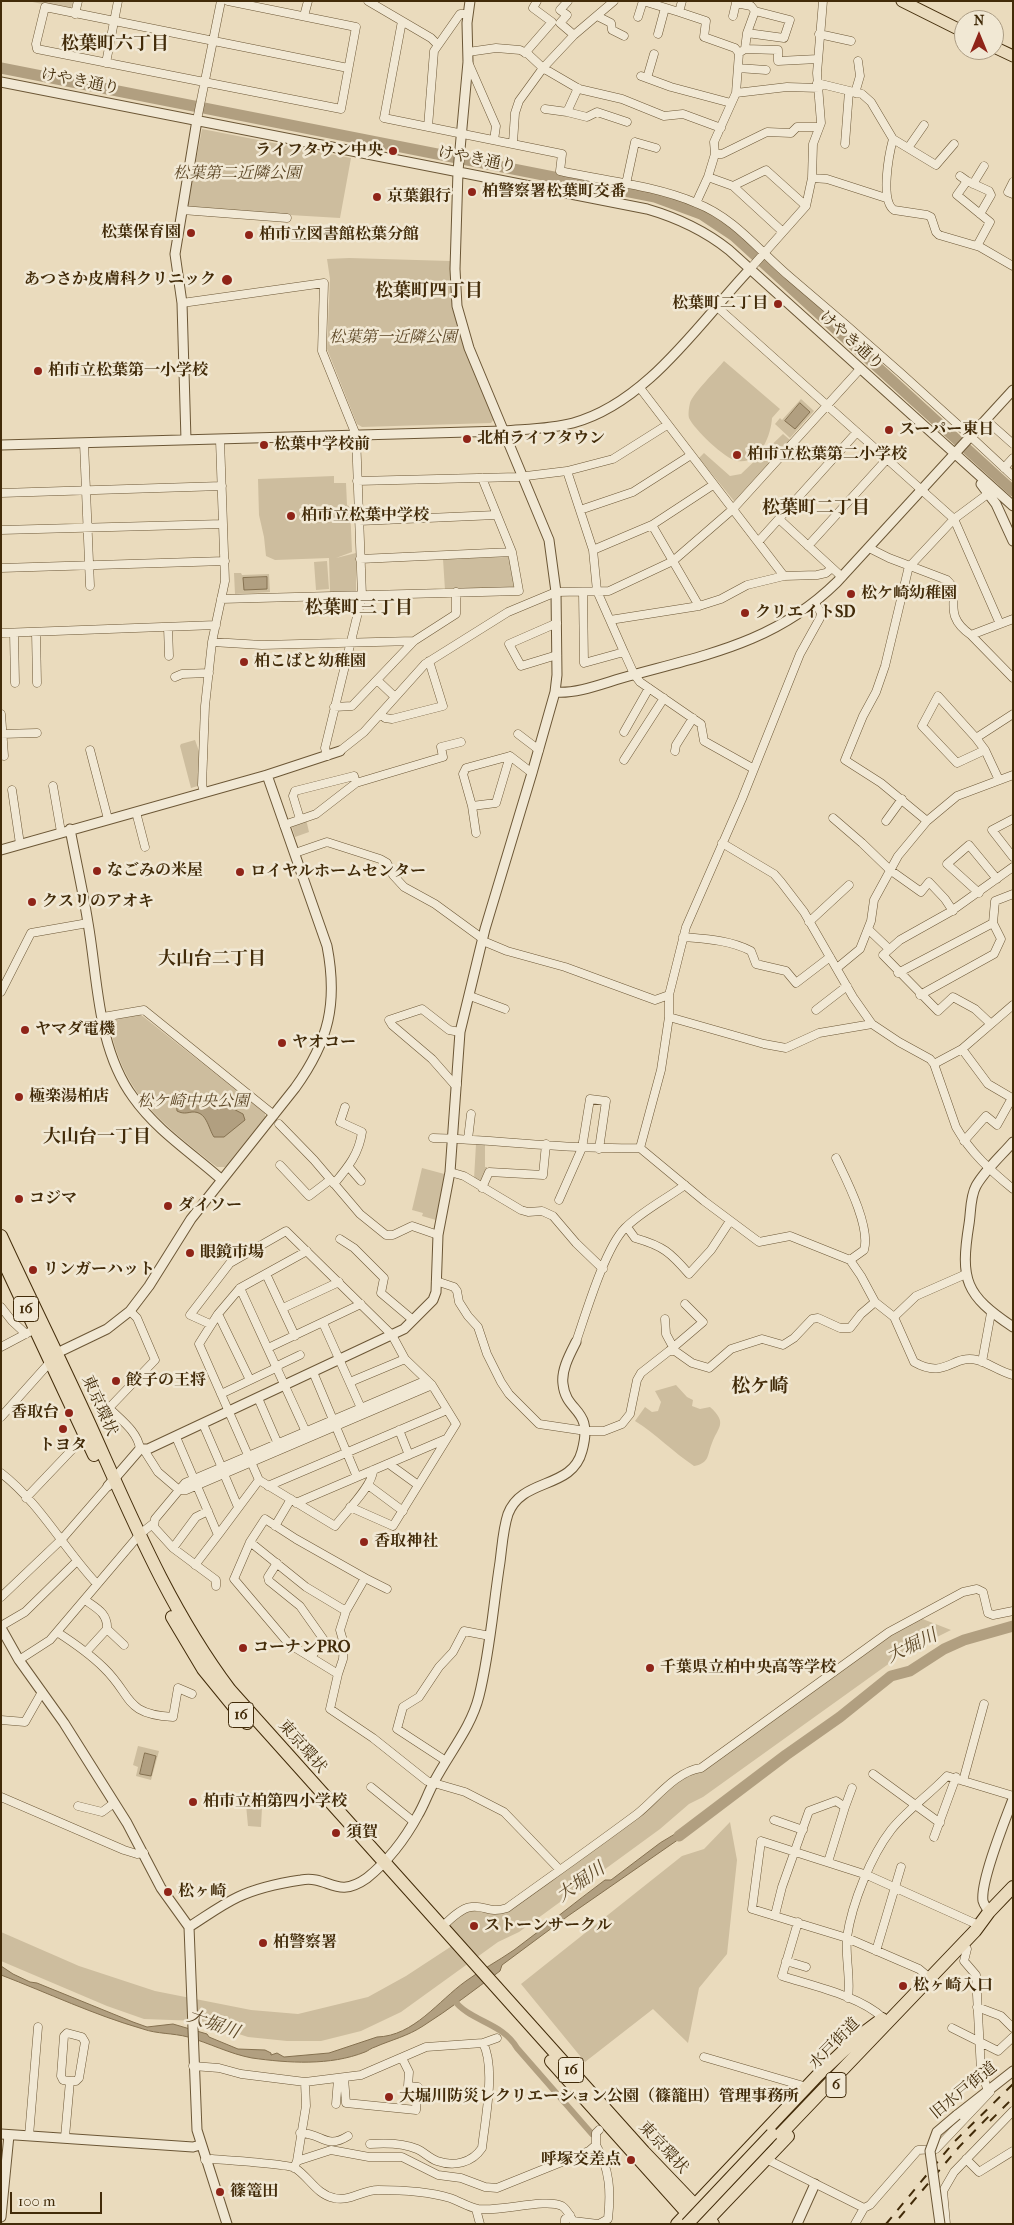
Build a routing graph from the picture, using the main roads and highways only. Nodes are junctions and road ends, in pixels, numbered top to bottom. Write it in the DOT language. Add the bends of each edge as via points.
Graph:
graph roads {
  1 [pos="902,1"];
  2 [pos="954,27"];
  3 [pos="1,1236"];
  4 [pos="1,1256"];
  5 [pos="54,1357"];
  6 [pos="110,1482"];
  7 [pos="381,1866"];
  8 [pos="1013,1887"];
  9 [pos="989,1912"];
  10 [pos="468,1963"];
  11 [pos="902,2007"];
  12 [pos="883,2018"];
  13 [pos="775,2136"];
  14 [pos="690,2214"];
  15 [pos="704,2223"];
  16 [pos="677,2224"];
  1 -- 2 [label="main road"];
  3 -- 5 [label="highway, 東京環状 / 16"];
  4 -- 5 [label="highway, 東京環状 / 16" via="30,1331"];
  5 -- 6 [label="highway, 東京環状 / 16"];
  5 -- 6 [label="highway, 東京環状 / 16" via="85,1436"];
  6 -- 7 [label="highway, 東京環状 / 16" via="179,1632 203,1669"];
  7 -- 10 [label="highway, 東京環状 / 16"];
  7 -- 10 [label="highway, 東京環状 / 16" via="441,1928"];
  8 -- 9 [label="highway, 水戸街道 / 6"];
  9 -- 11 [label="highway, 水戸街道 / 6"];
  9 -- 12 [label="highway, 水戸街道 / 6" via="974,1923"];
  10 -- 14 [label="highway, 東京環状 / 16"];
  11 -- 13 [label="highway, 水戸街道 / 6"];
  11 -- 15 [label="highway, 6" via="865,2055"];
  12 -- 13 [label="highway, 水戸街道 / 6"];
  12 -- 14 [label="highway, 6" via="858,2037 806,2087"];
  13 -- 14 [label="highway, 水戸街道 / 6, bridge"];
  13 -- 15 [label="highway, 水戸街道 / 6"];
  14 -- 15 [label="highway, 東京環状 / 16"];
  14 -- 16 [label="highway"];
}
